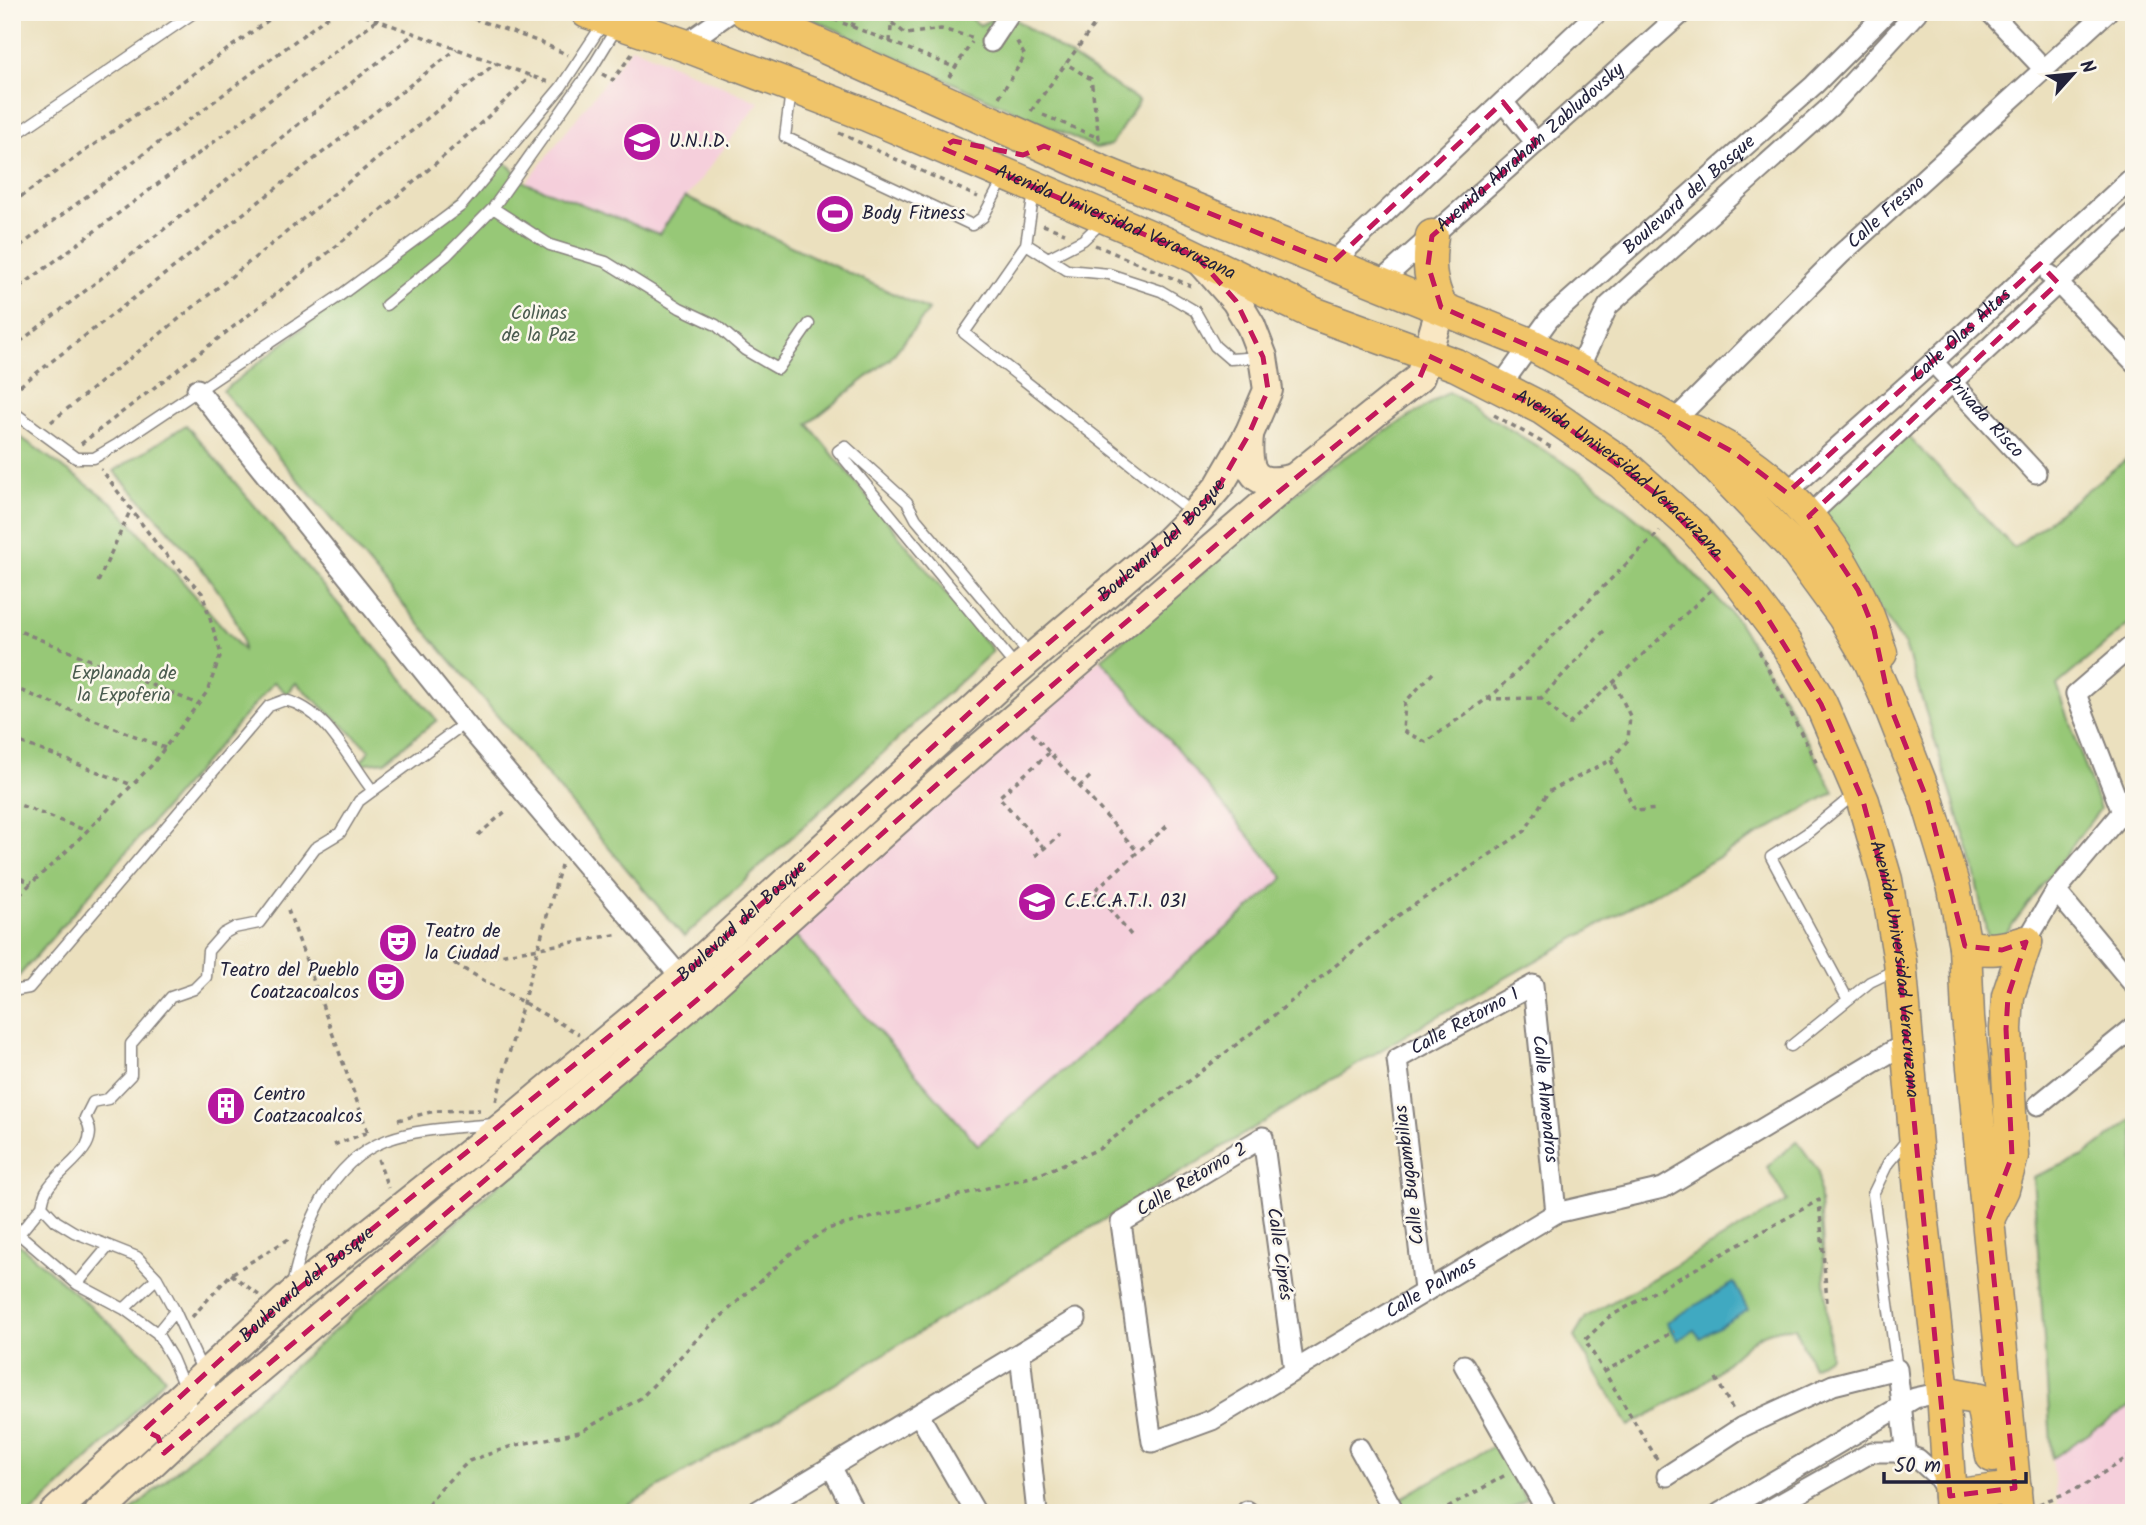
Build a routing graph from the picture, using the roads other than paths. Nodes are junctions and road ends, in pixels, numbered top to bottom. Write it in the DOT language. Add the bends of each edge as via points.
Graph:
graph roads {
  1 [pos="195,12"];
  2 [pos="732,12"];
  3 [pos="747,12"];
  4 [pos="1011,12"];
  5 [pos="1598,12"];
  6 [pos="1683,12"];
  7 [pos="1887,12"];
  8 [pos="1917,12"];
  9 [pos="1990,12"];
  10 [pos="2106,12"];
  11 [pos="604,18"];
  12 [pos="983,40"];
  13 [pos="684,45"];
  14 [pos="2043,68"];
  15 [pos="792,87"];
  16 [pos="1503,102"];
  17 [pos="12,137"];
  18 [pos="1536,143"];
  19 [pos="1044,146"];
  20 [pos="942,148"];
  21 [pos="1006,173"];
  22 [pos="2134,176"];
  23 [pos="1035,187"];
  24 [pos="493,208"];
  25 [pos="2134,212"];
  26 [pos="1106,218"];
  27 [pos="1432,236"];
  28 [pos="1026,244"];
  29 [pos="1197,257"];
  30 [pos="1048,258"];
  31 [pos="1332,263"];
  32 [pos="2040,264"];
  33 [pos="1378,283"];
  34 [pos="2058,283"];
  35 [pos="1587,286"];
  36 [pos="386,305"];
  37 [pos="1608,306"];
  38 [pos="1440,307"];
  39 [pos="809,324"];
  40 [pos="1530,344"];
  41 [pos="1429,356"];
  42 [pos="1263,357"];
  43 [pos="1934,362"];
  44 [pos="2134,362"];
  45 [pos="1580,369"];
  46 [pos="1952,383"];
  47 [pos="197,389"];
  48 [pos="1493,398"];
  49 [pos="12,411"];
  50 [pos="1673,422"];
  51 [pos="1249,434"];
  52 [pos="2036,473"];
  53 [pos="1294,478"];
  54 [pos="1786,492"];
  55 [pos="1195,514"];
  56 [pos="1809,516"];
  57 [pos="935,541"];
  58 [pos="922,554"];
  59 [pos="970,583"];
  60 [pos="957,596"];
  61 [pos="2134,645"];
  62 [pos="1025,663"];
  63 [pos="1890,706"];
  64 [pos="466,723"];
  65 [pos="373,791"];
  66 [pos="1860,791"];
  67 [pos="2130,812"];
  68 [pos="2056,891"];
  69 [pos="2026,942"];
  70 [pos="1965,946"];
  71 [pos="1901,968"];
  72 [pos="1533,985"];
  73 [pos="2134,985"];
  74 [pos="689,988"];
  75 [pos="12,990"];
  76 [pos="1847,998"];
  77 [pos="2134,1027"];
  78 [pos="1906,1042"];
  79 [pos="1791,1046"];
  80 [pos="1397,1059"];
  81 [pos="2038,1105"];
  82 [pos="500,1117"];
  83 [pos="1914,1131"];
  84 [pos="1263,1137"];
  85 [pos="42,1206"];
  86 [pos="1556,1213"];
  87 [pos="1988,1220"];
  88 [pos="1121,1223"];
  89 [pos="16,1231"];
  90 [pos="108,1247"];
  91 [pos="157,1278"];
  92 [pos="77,1284"];
  93 [pos="1424,1290"];
  94 [pos="283,1302"];
  95 [pos="124,1309"];
  96 [pos="175,1311"];
  97 [pos="1076,1319"];
  98 [pos="157,1333"];
  99 [pos="1020,1354"];
  100 [pos="1464,1365"];
  101 [pos="1897,1369"];
  102 [pos="1294,1370"];
  103 [pos="196,1382"];
  104 [pos="1943,1392"];
  105 [pos="1901,1407"];
  106 [pos="208,1412"];
  107 [pos="919,1415"];
  108 [pos="144,1430"];
  109 [pos="1359,1448"];
  110 [pos="164,1453"];
  111 [pos="1907,1456"];
  112 [pos="832,1468"];
  113 [pos="1667,1476"];
  114 [pos="2019,1494"];
  115 [pos="1951,1504"];
  116 [pos="54,1513"];
  117 [pos="99,1513"];
  118 [pos="754,1513"];
  119 [pos="855,1513"];
  120 [pos="976,1513"];
  121 [pos="1037,1513"];
  122 [pos="1395,1513"];
  123 [pos="1548,1513"];
  124 [pos="1720,1513"];
  125 [pos="1764,1513"];
  1 -- 17 [label="lane"];
  2 -- 13 [label="street"];
  3 -- 19 [label="main road"];
  4 -- 12 [label="street"];
  5 -- 16 [label="street"];
  6 -- 18 [label="street, Avenida Abraham Zabludovsky"];
  7 -- 35 [label="street, Boulevard del Bosque" via="1814,85"];
  8 -- 37 [label="street, Boulevard del Bosque" via="1830,107"];
  9 -- 14 [label="street"];
  10 -- 14 [label="street, Calle Fresno"];
  11 -- 13 [label="main road, Avenida Universidad Veracruzana"];
  11 -- 24 [label="lane" via="592,68"];
  11 -- 47 [label="lane" via="561,87 461,206 338,297"];
  13 -- 15 [label="main road, Avenida Universidad Veracruzana"];
  14 -- 50 [label="street, Calle Fresno" via="1840,255"];
  15 -- 20 [label="main road, Avenida Universidad Veracruzana"];
  15 -- 21 [label="lane" via="785,137 972,225 983,217"];
  16 -- 18 [label="street"];
  16 -- 31 [label="street"];
  18 -- 27 [label="street, Avenida Abraham Zabludovsky"];
  19 -- 20 [label="main road" via="1023,155 961,139"];
  19 -- 31 [label="main road"];
  20 -- 21 [label="main road, Avenida Universidad Veracruzana"];
  21 -- 23 [label="main road, Avenida Universidad Veracruzana"];
  22 -- 32 [label="street, Calle Olas Altas"];
  23 -- 26 [label="main road, Avenida Universidad Veracruzana"];
  23 -- 28 [label="lane"];
  24 -- 36 [label="lane" via="446,256"];
  24 -- 39 [label="lane" via="550,245 606,262 716,325 745,350 778,369"];
  25 -- 34 [label="street, Calle Olas Altas"];
  26 -- 29 [label="main road, Avenida Universidad Veracruzana"];
  26 -- 30 [label="lane" via="1083,240"];
  27 -- 33 [label="street, Avenida Abraham Zabludovsky"];
  27 -- 38 [label="main road" via="1428,265"];
  28 -- 30 [label="lane"];
  28 -- 55 [label="lane" via="964,333"];
  29 -- 41 [label="main road, Avenida Universidad Veracruzana" via="1313,313"];
  29 -- 42 [label="main road, Boulevard del Bosque" via="1236,301"];
  30 -- 42 [label="lane" via="1067,270 1110,274 1161,291 1195,311 1215,346 1230,359"];
  31 -- 33 [label="main road"];
  32 -- 34 [label="street"];
  32 -- 43 [label="street, Calle Olas Altas"];
  33 -- 38 [label="main road"];
  34 -- 44 [label="street"];
  34 -- 46 [label="street, Calle Olas Altas"];
  35 -- 37 [label="street"];
  35 -- 40 [label="street, Boulevard del Bosque" via="1549,319"];
  37 -- 45 [label="street, Boulevard del Bosque"];
  38 -- 40 [label="main road"];
  38 -- 41 [label="main road, Boulevard del Bosque"];
  40 -- 45 [label="main road"];
  40 -- 48 [label="street, Boulevard del Bosque"];
  41 -- 48 [label="main road, Avenida Universidad Veracruzana"];
  41 -- 53 [label="main road, Boulevard del Bosque" via="1420,377"];
  42 -- 51 [label="main road, Boulevard del Bosque" via="1268,390"];
  43 -- 46 [label="street, Privada Risco"];
  43 -- 54 [label="street, Calle Olas Altas"];
  45 -- 50 [label="main road"];
  46 -- 52 [label="street, Privada Risco"];
  46 -- 56 [label="street, Calle Olas Altas"];
  47 -- 49 [label="lane" via="94,458 76,458"];
  47 -- 64 [label="street"];
  48 -- 66 [label="main road, Avenida Universidad Veracruzana" via="1543,409 1622,464 1695,529 1758,603 1804,673"];
  50 -- 54 [label="main road" via="1733,452"];
  50 -- 63 [label="main road" via="1760,510 1823,586 1870,661"];
  51 -- 53 [label="main road" via="1248,463 1254,474 1275,483"];
  51 -- 55 [label="main road, Boulevard del Bosque" via="1219,486"];
  53 -- 74 [label="main road, Boulevard del Bosque"];
  54 -- 56 [label="main road"];
  55 -- 62 [label="main road, Boulevard del Bosque"];
  56 -- 63 [label="main road" via="1858,590 1886,670"];
  57 -- 58 [label="lane"];
  57 -- 58 [label="lane" via="907,502 845,446 838,452"];
  57 -- 59 [label="lane"];
  58 -- 60 [label="lane"];
  59 -- 60 [label="lane"];
  59 -- 62 [label="lane"];
  60 -- 62 [label="lane"];
  61 -- 67 [label="street" via="2076,694"];
  62 -- 74 [label="main road, Boulevard del Bosque"];
  63 -- 70 [label="main road" via="1928,802 1954,888"];
  64 -- 65 [label="lane"];
  64 -- 74 [label="street"];
  65 -- 75 [label="lane" via="336,735 293,702 270,706 29,988"];
  65 -- 85 [label="lane" via="359,801 340,833 315,848 259,923 223,934 208,951 206,976 189,992 171,997 138,1035 131,1044 131,1075 112,1095 93,1102 88,1109 85,1118 90,1138 46,1191"];
  66 -- 71 [label="main road, Avenida Universidad Veracruzana" via="1886,880"];
  66 -- 76 [label="lane" via="1770,858"];
  67 -- 68 [label="street"];
  68 -- 69 [label="street"];
  68 -- 73 [label="street"];
  69 -- 70 [label="main road" via="2002,950"];
  69 -- 87 [label="main road" via="2008,996 2012,1156"];
  70 -- 87 [label="main road"];
  71 -- 76 [label="lane"];
  71 -- 78 [label="main road, Avenida Universidad Veracruzana"];
  72 -- 80 [label="street, Calle Retorno 1"];
  72 -- 86 [label="street, Calle Almendros"];
  74 -- 82 [label="main road, Boulevard del Bosque" via="598,1045"];
  74 -- 106 [label="main road, Boulevard del Bosque"];
  76 -- 79 [label="lane"];
  77 -- 81 [label="street"];
  78 -- 83 [label="main road, Avenida Universidad Veracruzana"];
  78 -- 86 [label="street, Calle Palmas" via="1663,1188"];
  80 -- 93 [label="street, Calle Bugambilias"];
  82 -- 94 [label="main road, Boulevard del Bosque"];
  82 -- 94 [label="lane" via="386,1140 356,1158 332,1182 313,1215"];
  83 -- 101 [label="lane" via="1888,1163 1873,1194"];
  83 -- 104 [label="main road, Avenida Universidad Veracruzana"];
  84 -- 88 [label="street, Calle Retorno 2"];
  84 -- 102 [label="street, Calle Ciprés"];
  85 -- 89 [label="lane"];
  85 -- 90 [label="lane" via="56,1221"];
  86 -- 93 [label="street, Calle Palmas"];
  87 -- 114 [label="main road"];
  88 -- 102 [label="street, Calle Palmas" via="1152,1442 1212,1420"];
  89 -- 92 [label="lane"];
  90 -- 91 [label="lane" via="137,1257"];
  90 -- 92 [label="lane"];
  91 -- 95 [label="lane"];
  91 -- 96 [label="lane"];
  92 -- 95 [label="lane"];
  93 -- 102 [label="street, Calle Palmas"];
  94 -- 103 [label="main road, Boulevard del Bosque"];
  95 -- 98 [label="lane"];
  96 -- 98 [label="lane"];
  96 -- 103 [label="lane"];
  97 -- 99 [label="street"];
  98 -- 103 [label="lane"];
  99 -- 107 [label="street"];
  99 -- 121 [label="street"];
  100 -- 123 [label="street"];
  101 -- 105 [label="street"];
  101 -- 113 [label="street" via="1833,1385 1742,1427"];
  103 -- 106 [label="lane"];
  103 -- 106 [label="lane"];
  103 -- 108 [label="main road, Boulevard del Bosque"];
  104 -- 105 [label="street" via="1915,1398"];
  104 -- 114 [label="main road" via="1980,1399 1993,1460"];
  104 -- 115 [label="main road, Avenida Universidad Veracruzana"];
  105 -- 111 [label="street"];
  105 -- 124 [label="street"];
  106 -- 110 [label="main road, Boulevard del Bosque"];
  107 -- 112 [label="street"];
  107 -- 120 [label="street"];
  108 -- 110 [label="main road" via="158,1437"];
  108 -- 116 [label="main road, Boulevard del Bosque"];
  109 -- 122 [label="street"];
  110 -- 117 [label="main road, Boulevard del Bosque"];
  111 -- 115 [label="street" via="1930,1469"];
  111 -- 125 [label="street" via="1872,1452"];
  112 -- 118 [label="street"];
  112 -- 119 [label="street"];
  114 -- 115 [label="main road"];
}
